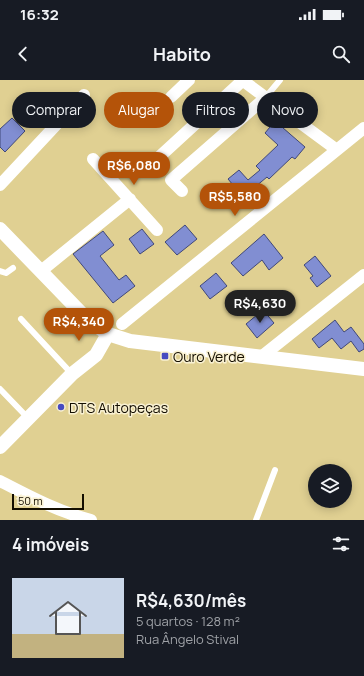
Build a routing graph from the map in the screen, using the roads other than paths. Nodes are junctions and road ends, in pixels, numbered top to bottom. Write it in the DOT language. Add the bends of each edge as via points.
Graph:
graph roads {
  1 [pos="189,80"];
  2 [pos="242,80"];
  3 [pos="280,80"];
  4 [pos="257,92"];
  5 [pos="270,92"];
  6 [pos="174,94"];
  7 [pos="257,105"];
  8 [pos="53,128"];
  9 [pos="307,128"];
  10 [pos="364,128"];
  11 [pos="337,150"];
  12 [pos="93,159"];
  13 [pos="157,159"];
  14 [pos="0,185"];
  15 [pos="182,191"];
  16 [pos="130,199"];
  17 [pos="0,229"];
  18 [pos="157,230"];
  19 [pos="13,268"];
  20 [pos="0,271"];
  21 [pos="41,271"];
  22 [pos="364,274"];
  23 [pos="21,319"];
  24 [pos="122,324"];
  25 [pos="108,334"];
  26 [pos="261,357"];
  27 [pos="364,369"];
  28 [pos="72,374"];
  29 [pos="0,389"];
  30 [pos="28,418"];
  31 [pos="0,447"];
  32 [pos="275,470"];
  33 [pos="0,481"];
  34 [pos="91,520"];
  35 [pos="256,520"];
  1 -- 6 [label="street"];
  2 -- 4 [label="street"];
  2 -- 13 [label="street"];
  3 -- 5 [label="lane"];
  7 -- 15 [label="street" via="171,180"];
  8 -- 14 [label="street"];
  9 -- 11 [label="street"];
  10 -- 11 [label="street"];
  11 -- 24 [label="street"];
  12 -- 16 [label="street"];
  16 -- 18 [label="street"];
  16 -- 21 [label="street"];
  17 -- 21 [label="street"];
  19 -- 20 [label="lane" via="6,274"];
  21 -- 25 [label="street" via="87,320"];
  22 -- 26 [label="street"];
  23 -- 28 [label="lane"];
  25 -- 26 [label="street" via="130,340"];
  25 -- 28 [label="street" via="90,348"];
  26 -- 27 [label="street"];
  28 -- 30 [label="street"];
  29 -- 30 [label="lane"];
  30 -- 31 [label="street"];
  32 -- 35 [label="lane"];
  33 -- 34 [label="street" via="53,507"];
}
